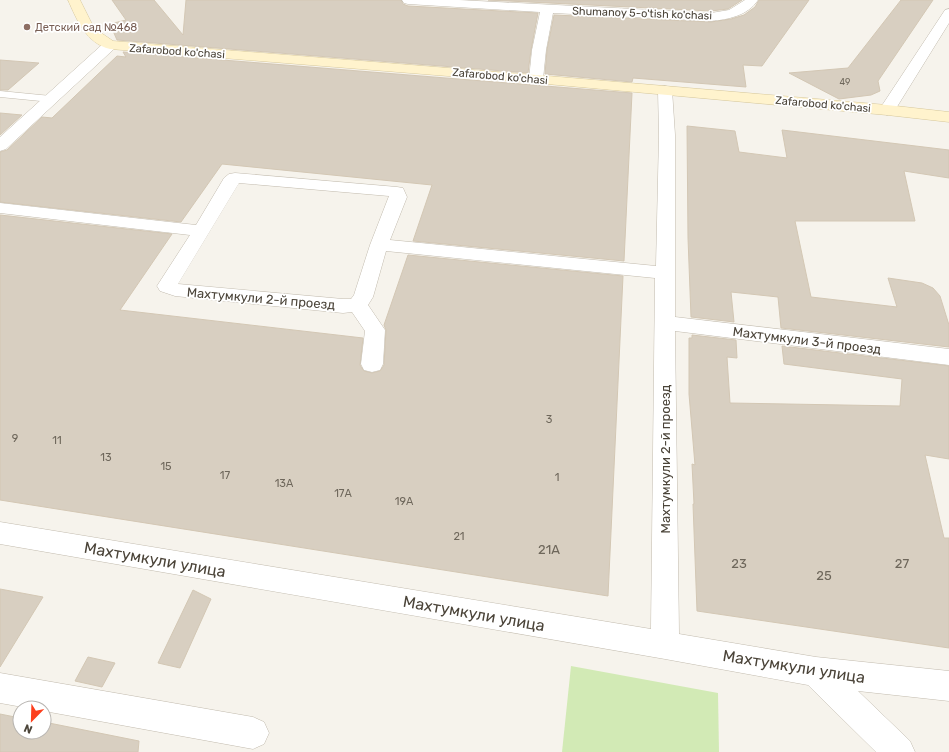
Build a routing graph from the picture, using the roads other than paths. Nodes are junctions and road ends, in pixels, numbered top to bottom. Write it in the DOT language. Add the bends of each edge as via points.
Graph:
graph roads {
  1 [pos="74,0"];
  2 [pos="408,0"];
  3 [pos="752,0"];
  4 [pos="547,9"];
  5 [pos="949,14"];
  6 [pos="110,46"];
  7 [pos="536,79"];
  8 [pos="665,90"];
  9 [pos="0,94"];
  10 [pos="51,99"];
  11 [pos="887,110"];
  12 [pos="949,117"];
  13 [pos="0,146"];
  14 [pos="0,208"];
  15 [pos="202,231"];
  16 [pos="379,245"];
  17 [pos="665,273"];
  18 [pos="357,305"];
  19 [pos="665,323"];
  20 [pos="949,357"];
  21 [pos="372,364"];
  22 [pos="0,533"];
  23 [pos="665,645"];
  24 [pos="816,672"];
  25 [pos="949,686"];
  26 [pos="0,688"];
  27 [pos="253,733"];
  28 [pos="899,752"];
  1 -- 6 [label="street" via="89,30"];
  2 -- 4 [label="street, Shumanoy 5-o'tish ko'chasi"];
  3 -- 4 [label="street, Shumanoy 5-o'tish ko'chasi" via="743,9 711,17"];
  4 -- 7 [label="street"];
  5 -- 11 [label="street"];
  6 -- 7 [label="street, Zafarobod ko'chasi"];
  6 -- 10 [label="street"];
  7 -- 8 [label="street, Zafarobod ko'chasi"];
  8 -- 11 [label="street, Zafarobod ko'chasi"];
  8 -- 17 [label="street, Махтумкули 2-й проезд"];
  9 -- 10 [label="lane"];
  10 -- 13 [label="street"];
  11 -- 12 [label="street, Zafarobod ko'chasi"];
  14 -- 15 [label="street"];
  15 -- 16 [label="street, Махтумкули 2-й проезд" via="230,182 235,178 246,178 397,192 398,197"];
  15 -- 18 [label="street, Махтумкули 2-й проезд" via="167,286 175,290 343,306"];
  16 -- 17 [label="street"];
  16 -- 18 [label="street, Махтумкули 2-й проезд"];
  17 -- 19 [label="street, Махтумкули 2-й проезд"];
  18 -- 21 [label="street" via="375,330"];
  19 -- 20 [label="street, Махтумкули 3-й проезд"];
  19 -- 23 [label="street, Махтумкули 2-й проезд"];
  22 -- 23 [label="street, Махтумкули улица"];
  23 -- 24 [label="street, Махтумкули улица"];
  24 -- 25 [label="street, Махтумкули улица"];
  24 -- 28 [label="street"];
  26 -- 27 [label="street"];
}
